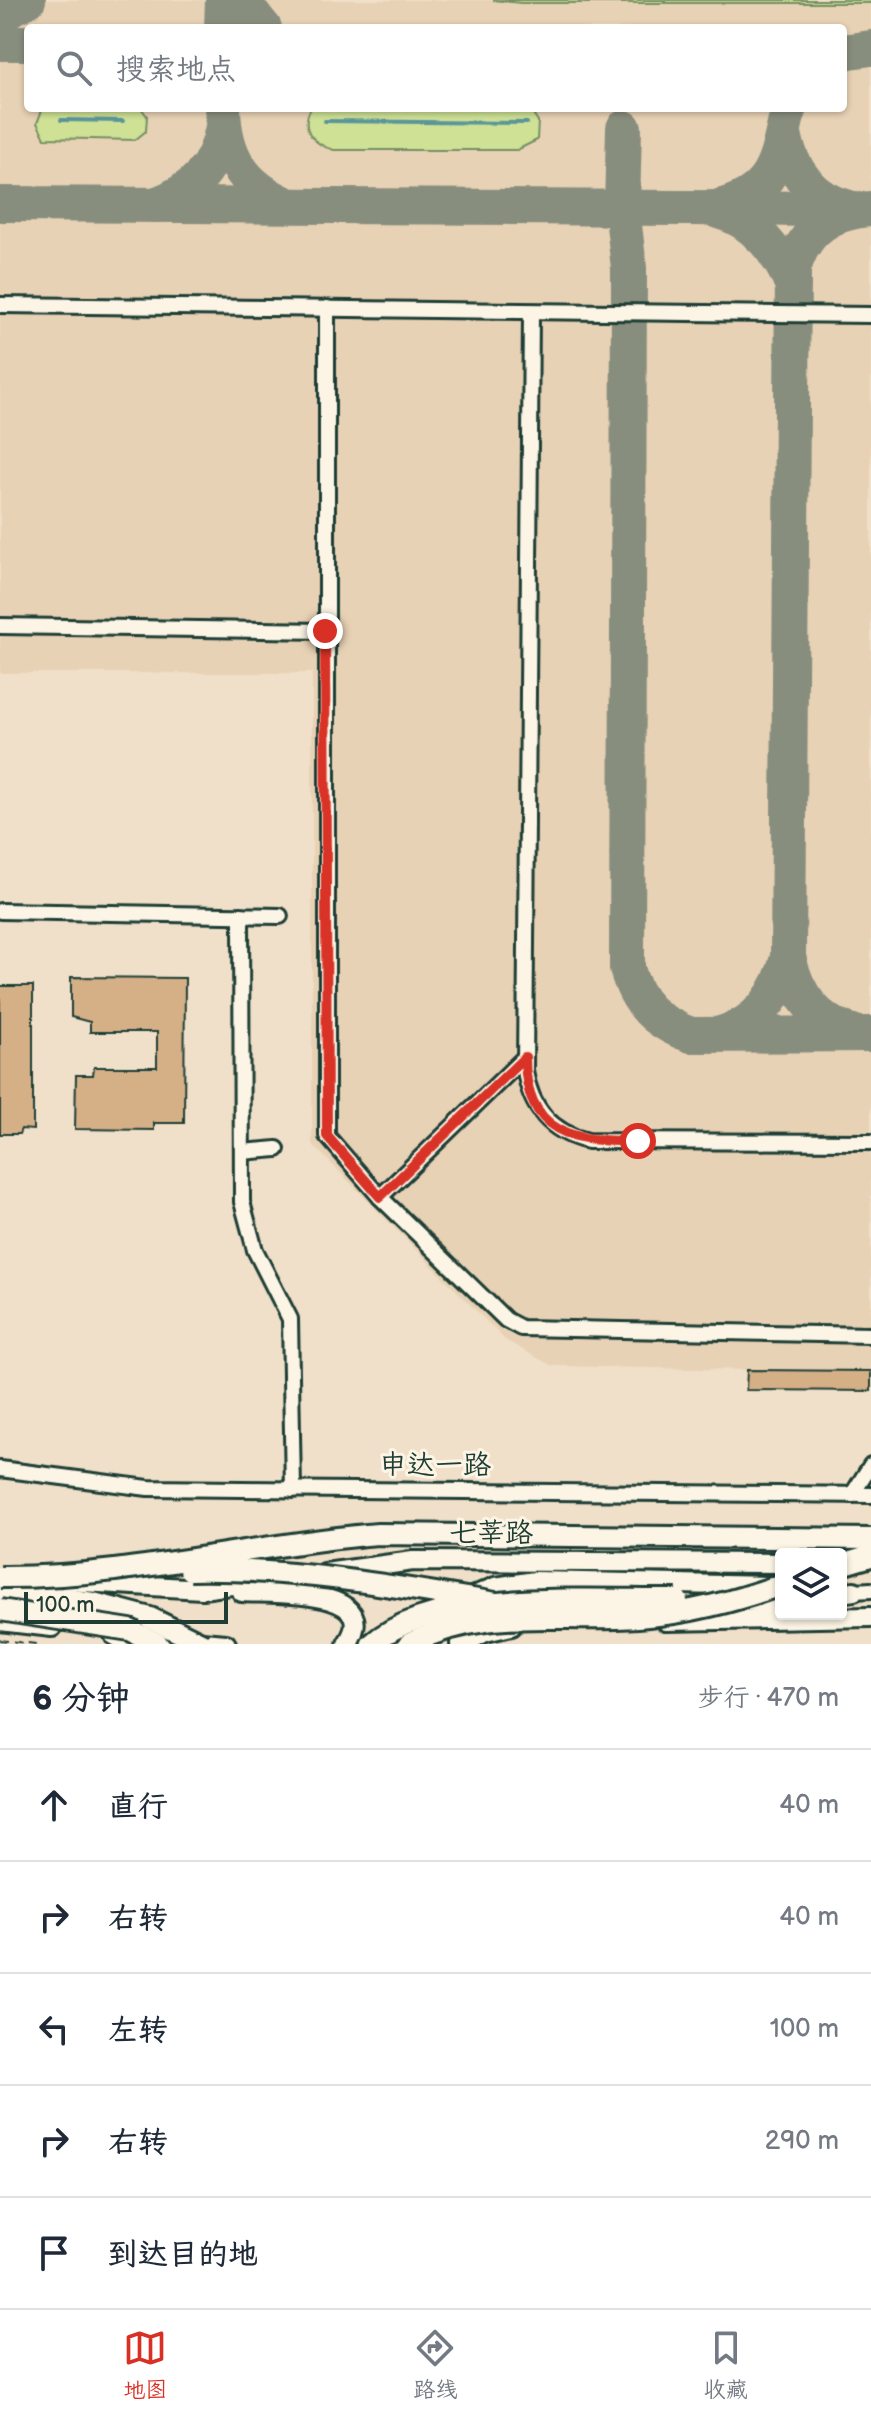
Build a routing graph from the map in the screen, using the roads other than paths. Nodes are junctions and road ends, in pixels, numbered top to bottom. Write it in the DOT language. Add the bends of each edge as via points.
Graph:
graph roads {
  1 [pos="0,305"];
  2 [pos="327,308"];
  3 [pos="531,313"];
  4 [pos="871,315"];
  5 [pos="0,626"];
  6 [pos="325,631"];
  7 [pos="0,911"];
  8 [pos="241,915"];
  9 [pos="280,916"];
  10 [pos="525,1057"];
  11 [pos="871,1142"];
  12 [pos="277,1149"];
  13 [pos="242,1152"];
  14 [pos="380,1197"];
  15 [pos="871,1335"];
  16 [pos="871,1465"];
  17 [pos="0,1469"];
  18 [pos="293,1490"];
  19 [pos="852,1495"];
  20 [pos="871,1495"];
  21 [pos="871,1539"];
  22 [pos="871,1556"];
  23 [pos="847,1562"];
  24 [pos="775,1563"];
  25 [pos="847,1564"];
  26 [pos="871,1564"];
  27 [pos="120,1571"];
  28 [pos="0,1576"];
  29 [pos="775,1586"];
  30 [pos="775,1588"];
  31 [pos="202,1589"];
  32 [pos="0,1590"];
  33 [pos="677,1600"];
  34 [pos="496,1603"];
  35 [pos="775,1603"];
  36 [pos="0,1610"];
  37 [pos="847,1612"];
  38 [pos="871,1616"];
  39 [pos="538,1619"];
  40 [pos="0,1621"];
  41 [pos="122,1639"];
  42 [pos="158,1644"];
  43 [pos="203,1644"];
  44 [pos="226,1644"];
  45 [pos="347,1644"];
  46 [pos="372,1644"];
  47 [pos="409,1644"];
  48 [pos="437,1644"];
  49 [pos="461,1644"];
  50 [pos="468,1644"];
  1 -- 2 [label="street"];
  2 -- 3 [label="street"];
  2 -- 6 [label="street"];
  3 -- 4 [label="street"];
  3 -- 10 [label="street"];
  5 -- 6 [label="street"];
  6 -- 14 [label="street" via="325,1127 331,1142"];
  7 -- 8 [label="street"];
  8 -- 9 [label="street"];
  8 -- 13 [label="street"];
  10 -- 11 [label="street" via="533,1102 558,1129 576,1138"];
  10 -- 14 [label="street"];
  12 -- 13 [label="street"];
  13 -- 18 [label="street" via="246,1225 291,1328"];
  14 -- 15 [label="street" via="506,1320 521,1328"];
  16 -- 19 [label="street"];
  17 -- 18 [label="street, 申达一路" via="148,1488"];
  18 -- 19 [label="street, 申达一路"];
  19 -- 20 [label="street, 申达一路"];
  21 -- 27 [label="highway, bridge" via="378,1534 305,1540"];
  22 -- 23 [label="highway, bridge"];
  24 -- 31 [label="main road, 七莘路" via="413,1561"];
  25 -- 26 [label="main road"];
  27 -- 28 [label="highway, bridge"];
  27 -- 34 [label="highway, bridge" via="241,1569"];
  28 -- 31 [label="main road, 七莘路"];
  29 -- 48 [label="main road" via="535,1581 495,1587 463,1601"];
  30 -- 39 [label="highway, bridge" via="688,1613"];
  31 -- 45 [label="main road, 七莘路" via="336,1598 351,1612 355,1629"];
  32 -- 43 [label="highway, bridge" via="93,1603 150,1618"];
  33 -- 34 [label="highway, bridge"];
  33 -- 35 [label="main road"];
  34 -- 46 [label="highway, bridge" via="439,1611"];
  36 -- 42 [label="highway, bridge" via="130,1630"];
  37 -- 38 [label="main road"];
  38 -- 50 [label="main road" via="536,1622 495,1631"];
  39 -- 47 [label="highway, bridge" via="498,1617 444,1627"];
  39 -- 49 [label="highway, bridge" via="485,1631"];
  40 -- 41 [label="main road"];
  41 -- 44 [label="main road"];
}
